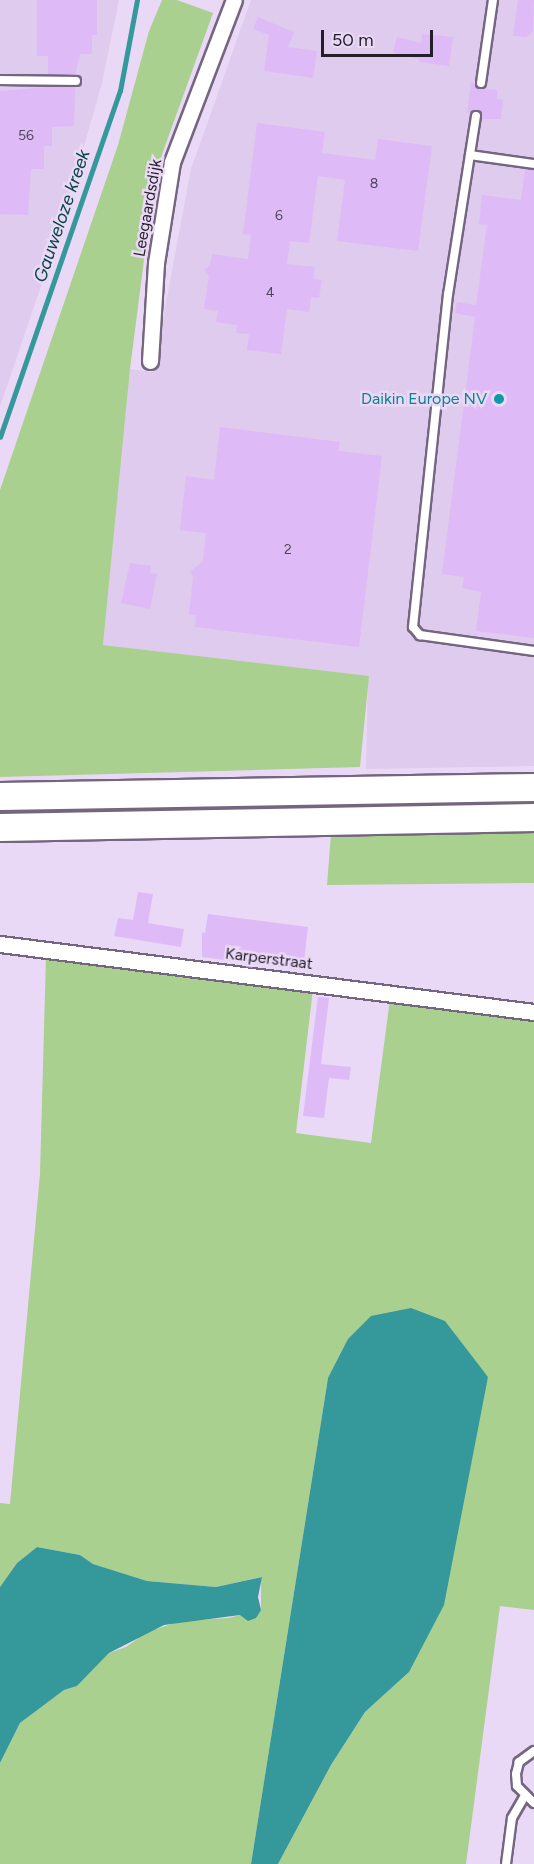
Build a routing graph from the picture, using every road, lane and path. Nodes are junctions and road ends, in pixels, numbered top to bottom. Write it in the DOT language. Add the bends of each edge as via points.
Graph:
graph roads {
  1 [pos="234,0"];
  2 [pos="493,0"];
  3 [pos="0,80"];
  4 [pos="76,81"];
  5 [pos="481,83"];
  6 [pos="476,116"];
  7 [pos="470,155"];
  8 [pos="534,164"];
  9 [pos="150,361"];
  10 [pos="534,651"];
  11 [pos="534,787"];
  12 [pos="0,796"];
  13 [pos="534,818"];
  14 [pos="0,827"];
  15 [pos="0,944"];
  16 [pos="534,1011"];
  17 [pos="534,1751"];
  18 [pos="524,1797"];
  19 [pos="534,1803"];
  20 [pos="506,1864"];
  1 -- 9 [label="street, Leegaardsdijk" via="172,162 156,263"];
  2 -- 5 [label="lane"];
  3 -- 4 [label="lane"];
  6 -- 7 [label="lane"];
  7 -- 8 [label="lane"];
  7 -- 10 [label="lane" via="433,415 436,430 413,627 420,635"];
  11 -- 12 [label="highway"];
  13 -- 14 [label="highway"];
  15 -- 16 [label="street, Karperstraat"];
  17 -- 18 [label="lane" via="519,1762 516,1774"];
  18 -- 19 [label="lane"];
  18 -- 20 [label="lane" via="512,1818"];
}
